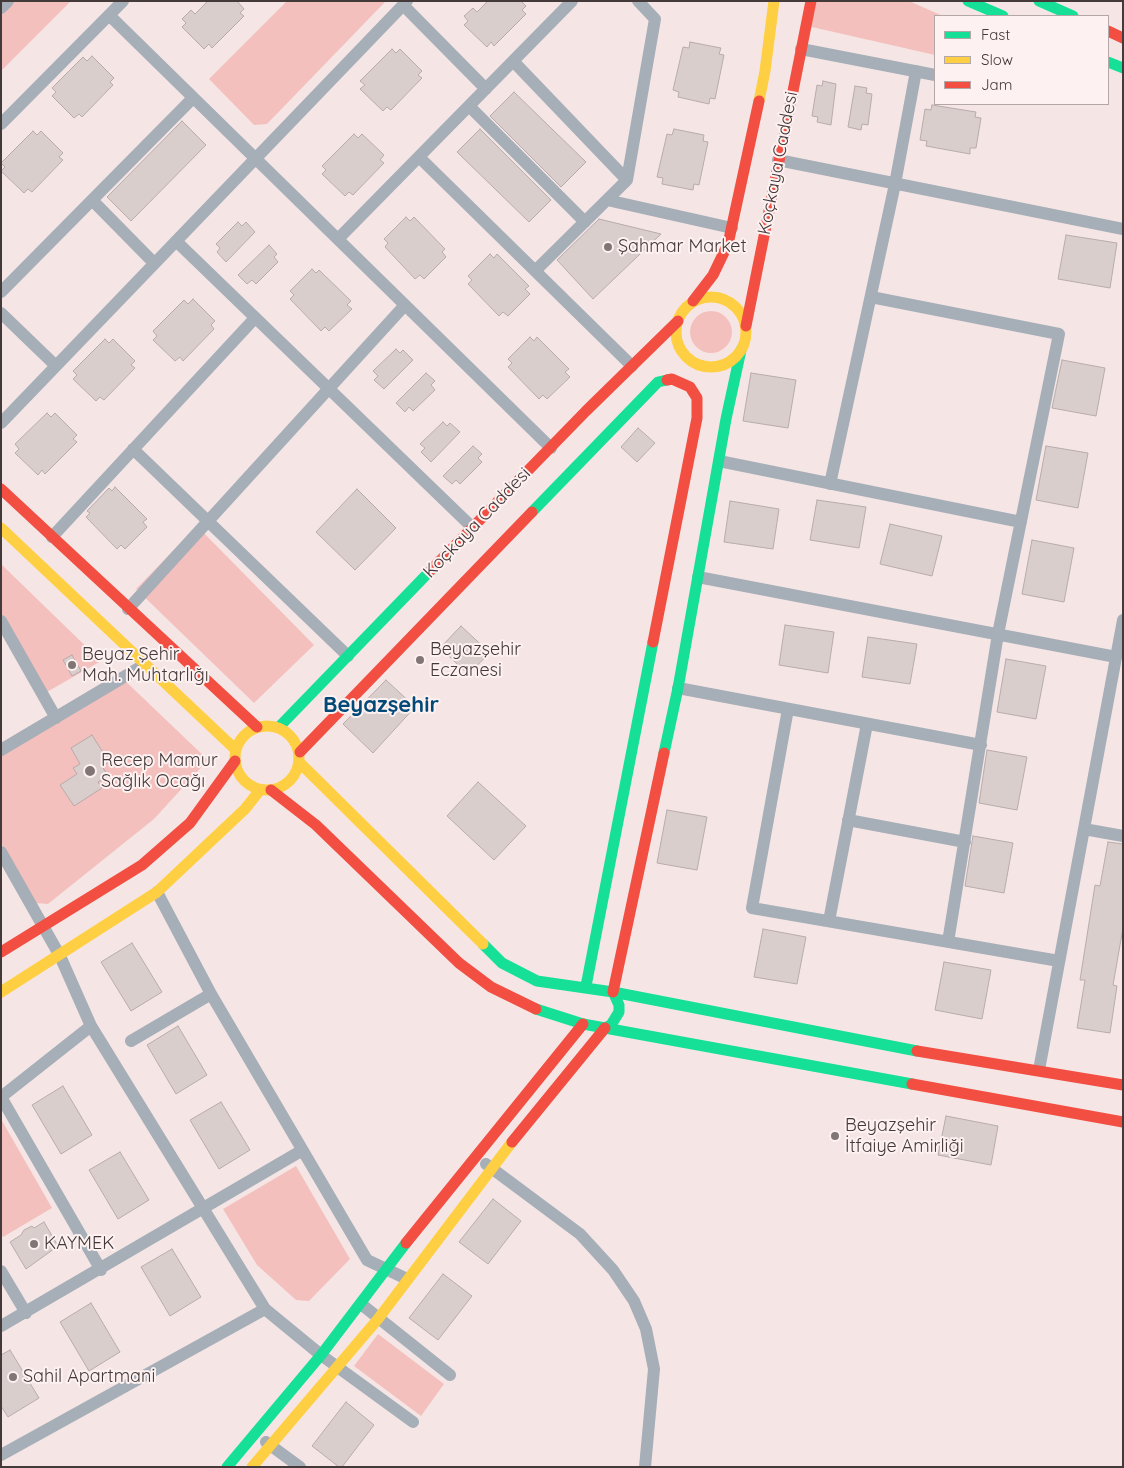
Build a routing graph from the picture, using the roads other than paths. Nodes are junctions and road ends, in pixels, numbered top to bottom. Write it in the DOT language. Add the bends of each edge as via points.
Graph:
graph roads {
  1 [pos="8,1"];
  2 [pos="122,1"];
  3 [pos="572,1"];
  4 [pos="638,1"];
  5 [pos="774,1"];
  6 [pos="811,1"];
  7 [pos="968,1"];
  8 [pos="1039,1"];
  9 [pos="405,3"];
  10 [pos="1,8"];
  11 [pos="109,15"];
  12 [pos="1000,15"];
  13 [pos="1071,15"];
  14 [pos="1109,31"];
  15 [pos="1123,38"];
  16 [pos="801,49"];
  17 [pos="513,61"];
  18 [pos="1109,62"];
  19 [pos="1123,68"];
  20 [pos="916,71"];
  21 [pos="934,75"];
  22 [pos="486,89"];
  23 [pos="193,98"];
  24 [pos="469,106"];
  25 [pos="1,124"];
  26 [pos="419,157"];
  27 [pos="255,159"];
  28 [pos="778,160"];
  29 [pos="627,180"];
  30 [pos="895,184"];
  31 [pos="92,200"];
  32 [pos="607,200"];
  33 [pos="585,222"];
  34 [pos="732,228"];
  35 [pos="1123,229"];
  36 [pos="338,239"];
  37 [pos="176,241"];
  38 [pos="154,264"];
  39 [pos="535,271"];
  40 [pos="1,292"];
  41 [pos="871,297"];
  42 [pos="694,301"];
  43 [pos="405,305"];
  44 [pos="1,313"];
  45 [pos="255,318"];
  46 [pos="678,321"];
  47 [pos="746,326"];
  48 [pos="741,350"];
  49 [pos="694,362"];
  50 [pos="56,366"];
  51 [pos="632,366"];
  52 [pos="678,380"];
  53 [pos="329,389"];
  54 [pos="1,423"];
  55 [pos="551,448"];
  56 [pos="133,449"];
  57 [pos="718,461"];
  58 [pos="830,484"];
  59 [pos="1,489"];
  60 [pos="208,522"];
  61 [pos="1021,522"];
  62 [pos="1,528"];
  63 [pos="473,528"];
  64 [pos="52,537"];
  65 [pos="698,577"];
  66 [pos="128,609"];
  67 [pos="1123,620"];
  68 [pos="1,621"];
  69 [pos="998,634"];
  70 [pos="348,656"];
  71 [pos="1116,657"];
  72 [pos="144,665"];
  73 [pos="678,688"];
  74 [pos="788,709"];
  75 [pos="56,718"];
  76 [pos="867,724"];
  77 [pos="257,727"];
  78 [pos="279,727"];
  79 [pos="980,745"];
  80 [pos="1,750"];
  81 [pos="235,755"];
  82 [pos="300,758"];
  83 [pos="266,790"];
  84 [pos="848,820"];
  85 [pos="1084,829"];
  86 [pos="1123,836"];
  87 [pos="965,842"];
  88 [pos="1,852"];
  89 [pos="142,865"];
  90 [pos="157,892"];
  91 [pos="829,921"];
  92 [pos="44,927"];
  93 [pos="948,942"];
  94 [pos="1,952"];
  95 [pos="60,956"];
  96 [pos="1059,961"];
  97 [pos="586,986"];
  98 [pos="1,992"];
  99 [pos="614,992"];
  100 [pos="211,994"];
  101 [pos="580,997"];
  102 [pos="577,1011"];
  103 [pos="583,1024"];
  104 [pos="91,1026"];
  105 [pos="605,1028"];
  106 [pos="131,1041"];
  107 [pos="1038,1074"];
  108 [pos="1123,1086"];
  109 [pos="1,1097"];
  110 [pos="1123,1122"];
  111 [pos="302,1151"];
  112 [pos="476,1156"];
  113 [pos="491,1168"];
  114 [pos="203,1210"];
  115 [pos="101,1270"];
  116 [pos="385,1270"];
  117 [pos="1,1271"];
  118 [pos="407,1280"];
  119 [pos="361,1304"];
  120 [pos="264,1308"];
  121 [pos="26,1312"];
  122 [pos="378,1319"];
  123 [pos="1,1326"];
  124 [pos="321,1355"];
  125 [pos="336,1366"];
  126 [pos="450,1374"];
  127 [pos="413,1422"];
  128 [pos="255,1434"];
  129 [pos="269,1445"];
  130 [pos="2,1454"];
  131 [pos="228,1467"];
  132 [pos="252,1467"];
  133 [pos="300,1467"];
  134 [pos="644,1467"];
  1 -- 10 [label="street"];
  2 -- 11 [label="street"];
  3 -- 17 [label="street"];
  4 -- 29 [label="street" via="655,19"];
  5 -- 34 [label="main road, Koçkaya Caddesi" via="765,71"];
  6 -- 16 [label="main road, Koçkaya Caddesi"];
  7 -- 12 [label="main road"];
  8 -- 13 [label="main road"];
  9 -- 22 [label="street"];
  9 -- 27 [label="street"];
  11 -- 23 [label="street"];
  11 -- 25 [label="street"];
  14 -- 15 [label="main road"];
  16 -- 20 [label="street"];
  16 -- 28 [label="main road, Koçkaya Caddesi"];
  17 -- 22 [label="street"];
  17 -- 29 [label="street"];
  18 -- 19 [label="main road"];
  20 -- 21 [label="street"];
  20 -- 30 [label="street"];
  22 -- 24 [label="street"];
  23 -- 27 [label="street"];
  23 -- 31 [label="street"];
  24 -- 26 [label="street"];
  24 -- 33 [label="street"];
  26 -- 36 [label="street"];
  26 -- 39 [label="street"];
  27 -- 36 [label="street"];
  27 -- 37 [label="street"];
  28 -- 30 [label="street"];
  28 -- 47 [label="main road, Koçkaya Caddesi"];
  29 -- 32 [label="street"];
  30 -- 35 [label="street"];
  30 -- 41 [label="street"];
  31 -- 38 [label="street"];
  31 -- 40 [label="street"];
  32 -- 33 [label="street"];
  32 -- 34 [label="street"];
  33 -- 39 [label="street"];
  34 -- 42 [label="main road, Koçkaya Caddesi" via="722,260"];
  36 -- 43 [label="street"];
  37 -- 38 [label="street"];
  37 -- 45 [label="street"];
  38 -- 50 [label="street"];
  39 -- 51 [label="street"];
  41 -- 58 [label="street"];
  41 -- 61 [label="street" via="1059,334"];
  42 -- 46 [label="main road"];
  42 -- 47 [label="main road" via="710,296 726,300 739,310"];
  43 -- 53 [label="street"];
  43 -- 55 [label="street"];
  44 -- 50 [label="street"];
  45 -- 53 [label="street"];
  45 -- 56 [label="street"];
  46 -- 49 [label="main road" via="676,338 679,346"];
  46 -- 51 [label="main road, Koçkaya Caddesi"];
  47 -- 48 [label="main road"];
  48 -- 49 [label="main road" via="736,357 721,365 704,366"];
  48 -- 57 [label="main road"];
  49 -- 52 [label="main road"];
  50 -- 54 [label="street"];
  51 -- 55 [label="main road, Koçkaya Caddesi"];
  52 -- 82 [label="main road, Koçkaya Caddesi" via="664,380 652,387"];
  52 -- 97 [label="main road" via="694,392 698,404 697,418"];
  53 -- 60 [label="street"];
  53 -- 63 [label="street"];
  55 -- 63 [label="main road, Koçkaya Caddesi"];
  56 -- 60 [label="street"];
  56 -- 64 [label="street"];
  57 -- 58 [label="street"];
  57 -- 65 [label="main road"];
  58 -- 61 [label="street"];
  59 -- 64 [label="main road"];
  60 -- 66 [label="street"];
  60 -- 70 [label="street"];
  61 -- 69 [label="street"];
  62 -- 72 [label="main road"];
  63 -- 70 [label="main road, Koçkaya Caddesi"];
  64 -- 66 [label="main road"];
  65 -- 69 [label="street"];
  65 -- 73 [label="main road"];
  66 -- 77 [label="main road"];
  67 -- 71 [label="street"];
  68 -- 75 [label="street"];
  69 -- 71 [label="street"];
  69 -- 79 [label="street"];
  70 -- 78 [label="main road, Koçkaya Caddesi"];
  71 -- 85 [label="street"];
  72 -- 75 [label="street"];
  72 -- 81 [label="main road"];
  73 -- 74 [label="street"];
  73 -- 99 [label="main road"];
  74 -- 76 [label="street"];
  74 -- 91 [label="street" via="752,908"];
  75 -- 80 [label="street"];
  76 -- 79 [label="street"];
  76 -- 84 [label="street"];
  77 -- 78 [label="main road"];
  77 -- 81 [label="main road" via="247,732"];
  78 -- 82 [label="main road" via="296,741"];
  79 -- 87 [label="street"];
  81 -- 83 [label="main road" via="243,779"];
  81 -- 89 [label="main road" via="190,823"];
  82 -- 83 [label="main road" via="290,782"];
  82 -- 97 [label="main road" via="502,963 537,981"];
  83 -- 90 [label="main road"];
  83 -- 103 [label="main road" via="316,825 443,950 476,976 522,1003"];
  84 -- 87 [label="street"];
  84 -- 91 [label="street"];
  85 -- 86 [label="street"];
  85 -- 96 [label="street"];
  87 -- 93 [label="street"];
  88 -- 92 [label="street"];
  89 -- 90 [label="main road"];
  89 -- 92 [label="main road"];
  90 -- 95 [label="main road"];
  90 -- 100 [label="street"];
  91 -- 93 [label="street"];
  92 -- 94 [label="main road"];
  92 -- 95 [label="street"];
  93 -- 96 [label="street"];
  95 -- 98 [label="main road"];
  95 -- 104 [label="street"];
  96 -- 107 [label="street"];
  97 -- 99 [label="main road"];
  97 -- 101 [label="main road"];
  99 -- 105 [label="main road" via="619,1012"];
  99 -- 107 [label="main road" via="947,1061"];
  100 -- 106 [label="street"];
  100 -- 111 [label="street"];
  102 -- 103 [label="main road"];
  103 -- 105 [label="main road"];
  103 -- 112 [label="main road"];
  104 -- 109 [label="street"];
  104 -- 114 [label="street"];
  105 -- 110 [label="main road" via="943,1085"];
  105 -- 113 [label="main road"];
  107 -- 108 [label="main road"];
  109 -- 115 [label="street"];
  111 -- 114 [label="street"];
  111 -- 116 [label="street" via="367,1260"];
  112 -- 113 [label="street"];
  112 -- 116 [label="main road"];
  113 -- 118 [label="main road"];
  113 -- 134 [label="street" via="580,1234 634,1301 650,1342 654,1369"];
  114 -- 115 [label="street"];
  114 -- 120 [label="street"];
  115 -- 121 [label="street"];
  116 -- 118 [label="street"];
  116 -- 119 [label="main road"];
  117 -- 121 [label="street"];
  118 -- 122 [label="main road"];
  119 -- 122 [label="street"];
  119 -- 124 [label="main road"];
  120 -- 124 [label="street"];
  120 -- 130 [label="street"];
  121 -- 123 [label="street"];
  122 -- 125 [label="main road"];
  122 -- 126 [label="street"];
  124 -- 125 [label="street"];
  124 -- 128 [label="main road"];
  125 -- 127 [label="street"];
  125 -- 129 [label="main road"];
  128 -- 129 [label="street"];
  128 -- 131 [label="main road"];
  129 -- 132 [label="main road"];
  129 -- 133 [label="street"];
}
